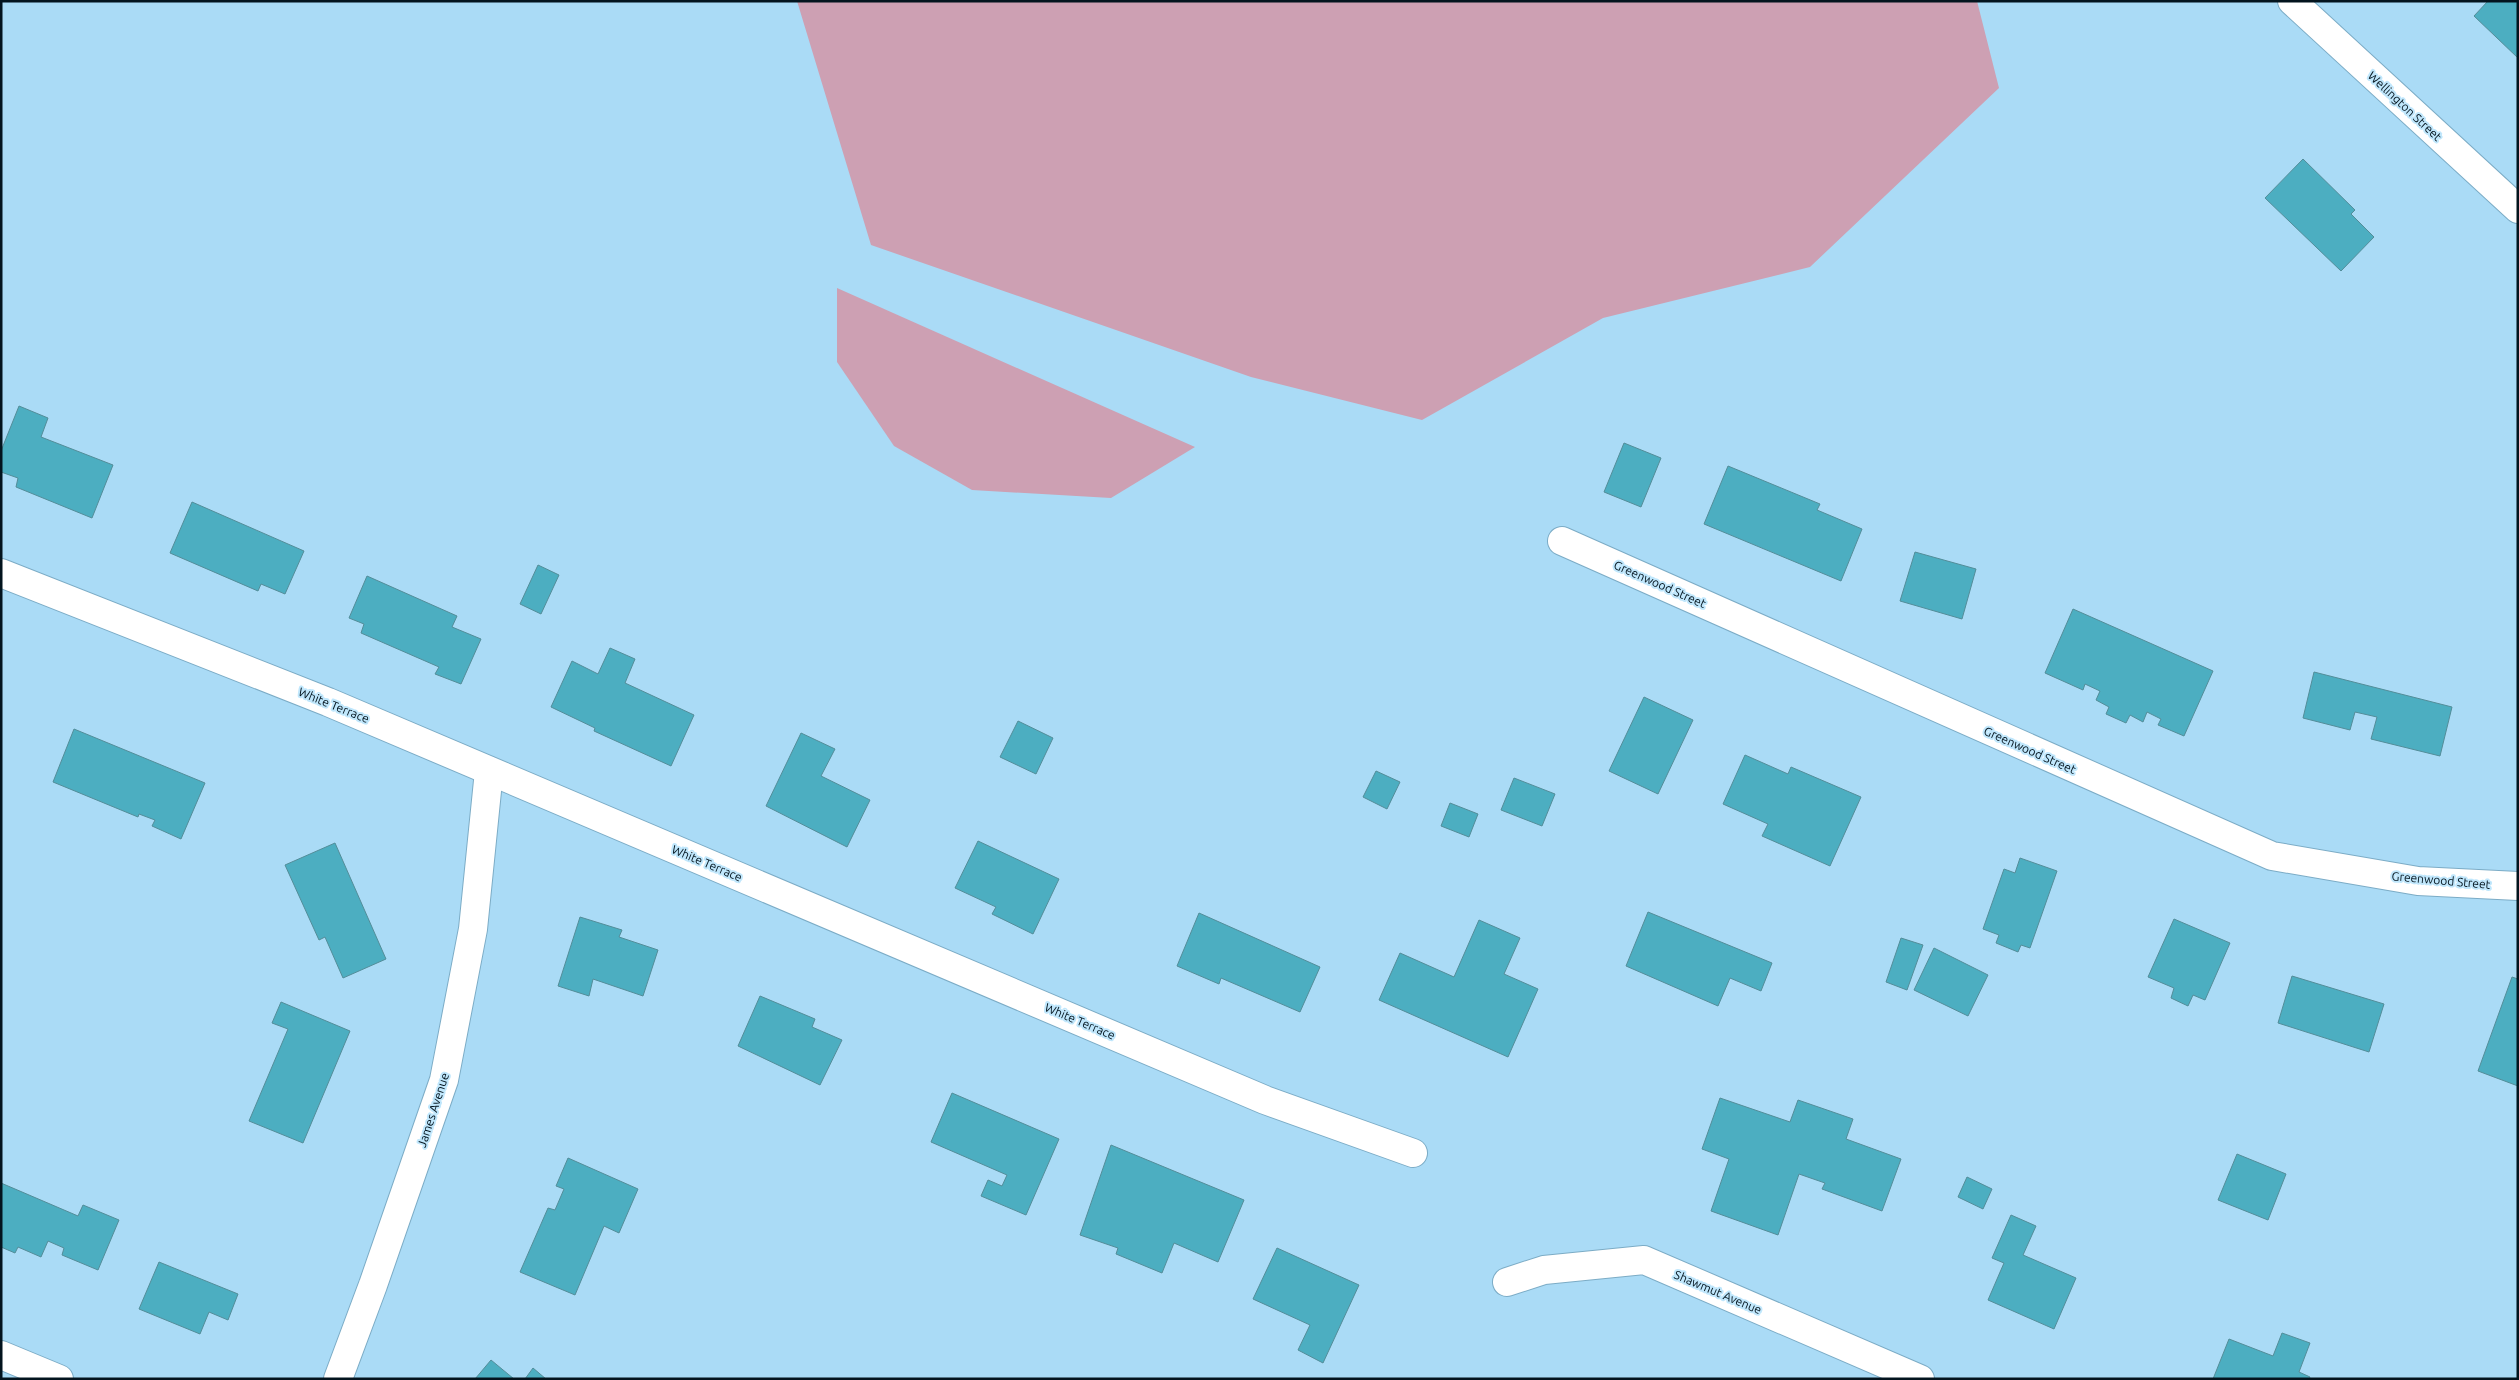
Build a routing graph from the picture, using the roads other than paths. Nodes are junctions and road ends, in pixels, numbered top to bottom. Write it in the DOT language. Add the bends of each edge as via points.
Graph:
graph roads {
  1 [pos="2292,1"];
  2 [pos="2518,209"];
  3 [pos="1562,541"];
  4 [pos="1,573"];
  5 [pos="489,771"];
  6 [pos="2518,886"];
  7 [pos="1413,1153"];
  8 [pos="1507,1282"];
  9 [pos="1,1354"];
  10 [pos="59,1379"];
  11 [pos="338,1379"];
  12 [pos="1920,1379"];
  1 -- 2 [label="street, Wellington Street"];
  3 -- 6 [label="street, Greenwood Street" via="2272,856 2418,881"];
  4 -- 5 [label="street, White Terrace" via="328,702"];
  5 -- 7 [label="street, White Terrace" via="1265,1100"];
  5 -- 11 [label="street, James Avenue" via="473,929 444,1080"];
  8 -- 12 [label="street, Shawmut Avenue" via="1544,1270 1644,1260"];
  9 -- 10 [label="street"];
}
